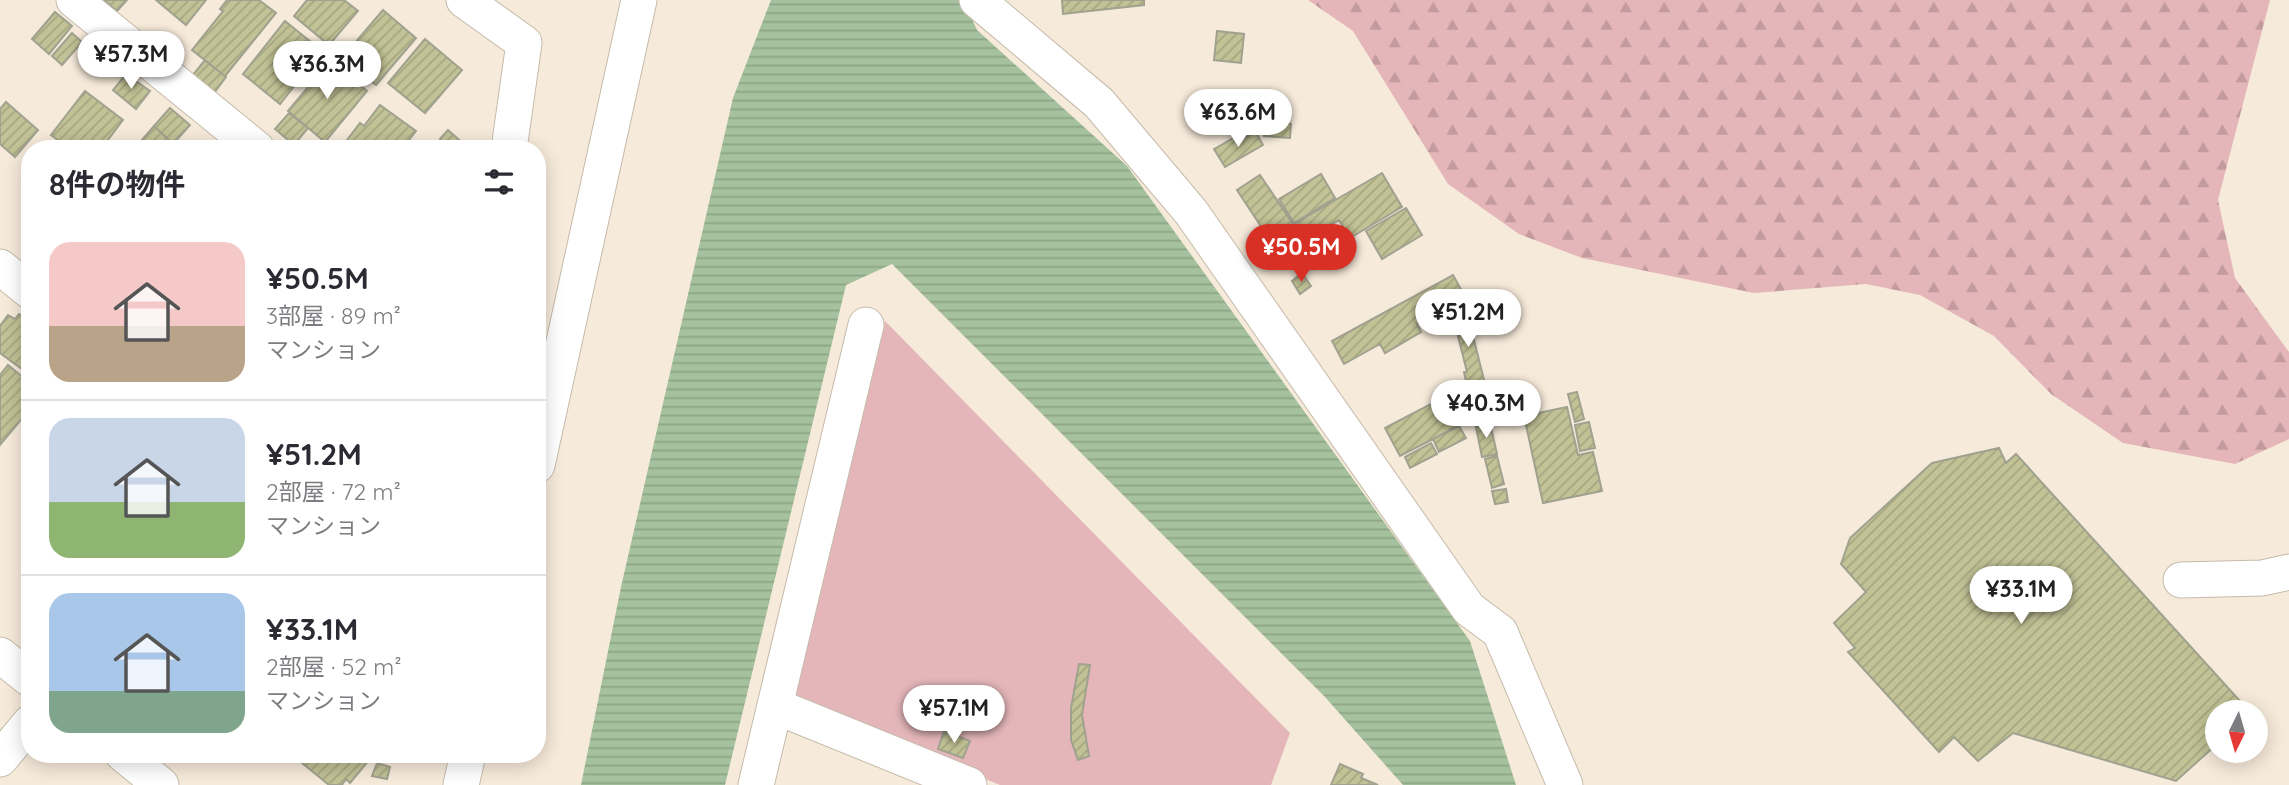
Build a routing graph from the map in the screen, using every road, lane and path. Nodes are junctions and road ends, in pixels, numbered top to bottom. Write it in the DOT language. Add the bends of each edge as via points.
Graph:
graph roads {
  1 [pos="74,0"];
  2 [pos="464,0"];
  3 [pos="639,0"];
  4 [pos="977,0"];
  5 [pos="510,15"];
  6 [pos="246,140"];
  7 [pos="487,140"];
  8 [pos="510,140"];
  9 [pos="0,267"];
  10 [pos="21,284"];
  11 [pos="866,325"];
  12 [pos="548,360"];
  13 [pos="546,379"];
  14 [pos="2289,572"];
  15 [pos="2181,580"];
  16 [pos="0,655"];
  17 [pos="21,672"];
  18 [pos="775,706"];
  19 [pos="21,734"];
  20 [pos="0,759"];
  21 [pos="134,763"];
  22 [pos="466,763"];
  23 [pos="161,785"];
  24 [pos="461,785"];
  25 [pos="756,785"];
  26 [pos="969,785"];
  27 [pos="1566,785"];
  1 -- 6 [label="street"];
  2 -- 5 [label="street"];
  3 -- 12 [label="street"];
  4 -- 27 [label="street" via="1099,103 1191,212 1469,609 1500,632"];
  5 -- 7 [label="street"];
  5 -- 8 [label="street" via="524,43"];
  9 -- 10 [label="street"];
  11 -- 18 [label="street"];
  12 -- 13 [label="street"];
  14 -- 15 [label="street" via="2262,578"];
  16 -- 17 [label="street"];
  18 -- 25 [label="street"];
  18 -- 26 [label="street"];
  19 -- 20 [label="street"];
  21 -- 23 [label="street"];
  22 -- 24 [label="street"];
}
